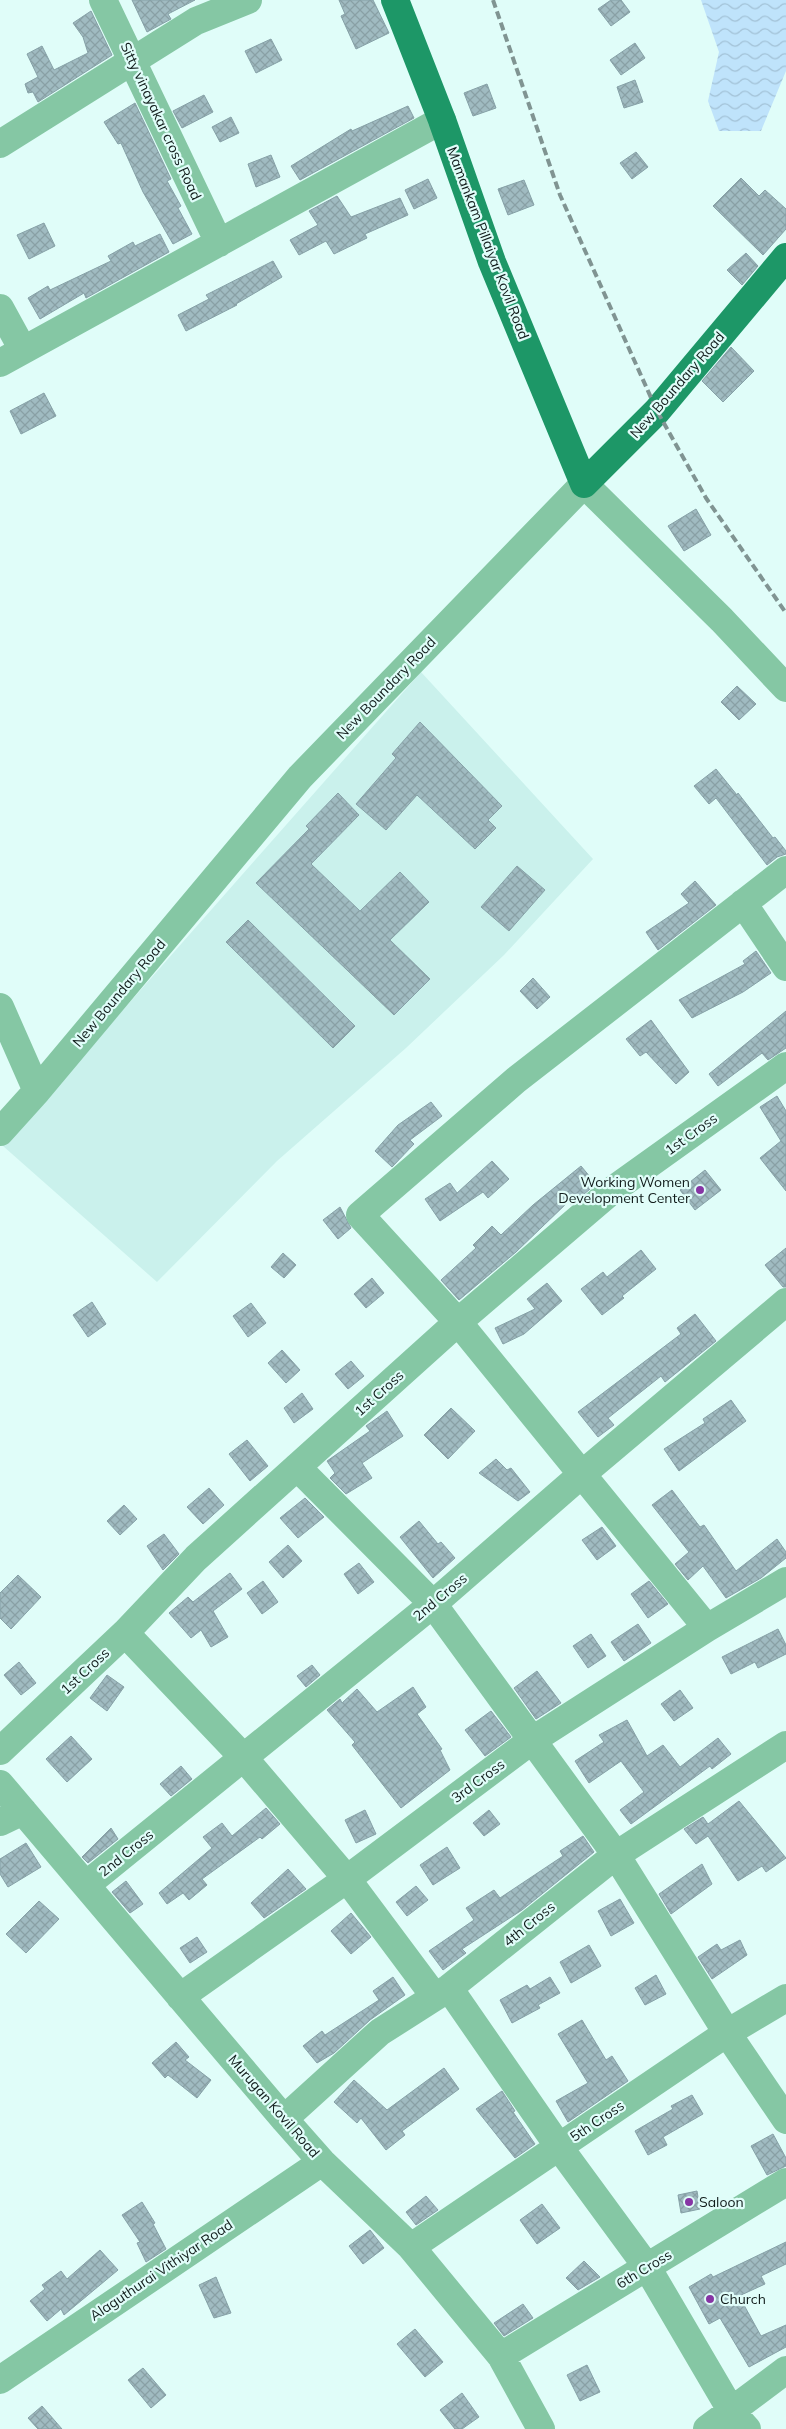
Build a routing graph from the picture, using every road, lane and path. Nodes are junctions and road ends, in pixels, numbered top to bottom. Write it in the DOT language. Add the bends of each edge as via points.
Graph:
graph roads {
  1 [pos="103,0"];
  2 [pos="248,0"];
  3 [pos="394,0"];
  4 [pos="133,61"];
  5 [pos="442,120"];
  6 [pos="0,144"];
  7 [pos="219,243"];
  8 [pos="786,257"];
  9 [pos="0,308"];
  10 [pos="23,350"];
  11 [pos="0,363"];
  12 [pos="584,484"];
  13 [pos="786,688"];
  14 [pos="786,870"];
  15 [pos="742,903"];
  16 [pos="786,967"];
  17 [pos="0,1006"];
  18 [pos="786,1066"];
  19 [pos="37,1091"];
  20 [pos="0,1132"];
  21 [pos="786,1302"];
  22 [pos="458,1322"];
  23 [pos="297,1467"];
  24 [pos="581,1475"];
  25 [pos="786,1581"];
  26 [pos="433,1604"];
  27 [pos="707,1628"];
  28 [pos="125,1633"];
  29 [pos="531,1741"];
  30 [pos="784,1750"];
  31 [pos="0,1751"];
  32 [pos="244,1758"];
  33 [pos="0,1784"];
  34 [pos="12,1817"];
  35 [pos="616,1855"];
  36 [pos="347,1879"];
  37 [pos="86,1885"];
  38 [pos="442,1993"];
  39 [pos="180,1997"];
  40 [pos="786,1998"];
  41 [pos="727,2033"];
  42 [pos="284,2119"];
  43 [pos="786,2120"];
  44 [pos="559,2147"];
  45 [pos="322,2162"];
  46 [pos="786,2182"];
  47 [pos="411,2247"];
  48 [pos="647,2267"];
  49 [pos="501,2356"];
  50 [pos="786,2370"];
  51 [pos="0,2380"];
  52 [pos="739,2420"];
  53 [pos="541,2429"];
  54 [pos="707,2429"];
  1 -- 4 [label="street, Sitty vinayakar cross Road"];
  2 -- 4 [label="street" via="196,21"];
  3 -- 5 [label="main road, Mamankam Pillaiyar Kovil Road"];
  4 -- 6 [label="street"];
  4 -- 7 [label="street, Sitty vinayakar cross Road"];
  5 -- 7 [label="street"];
  5 -- 12 [label="main road, Mamankam Pillaiyar Kovil Road" via="492,262"];
  7 -- 10 [label="street"];
  8 -- 12 [label="main road, New Boundary Road" via="658,411"];
  9 -- 10 [label="street"];
  10 -- 11 [label="street"];
  12 -- 13 [label="street"];
  12 -- 19 [label="street, New Boundary Road" via="300,777"];
  14 -- 15 [label="street"];
  15 -- 16 [label="street"];
  15 -- 22 [label="street" via="516,1080 360,1215"];
  17 -- 19 [label="street"];
  18 -- 22 [label="street, 1st Cross" via="610,1192"];
  19 -- 20 [label="street, New Boundary Road"];
  21 -- 24 [label="street, 2nd Cross"];
  22 -- 23 [label="street, 1st Cross"];
  22 -- 24 [label="street"];
  23 -- 26 [label="street"];
  23 -- 28 [label="street, 1st Cross" via="196,1558"];
  24 -- 26 [label="street, 2nd Cross"];
  24 -- 27 [label="street"];
  25 -- 27 [label="street, 3rd Cross"];
  26 -- 29 [label="street"];
  26 -- 32 [label="street, 2nd Cross"];
  27 -- 29 [label="street, 3rd Cross"];
  28 -- 31 [label="street, 1st Cross"];
  28 -- 32 [label="street"];
  29 -- 35 [label="street"];
  29 -- 36 [label="street, 3rd Cross"];
  30 -- 35 [label="street, 4th Cross"];
  32 -- 36 [label="street"];
  32 -- 37 [label="street, 2nd Cross"];
  33 -- 34 [label="street, Murugan Kovil Road"];
  34 -- 37 [label="street, Murugan Kovil Road"];
  35 -- 38 [label="street, 4th Cross"];
  35 -- 41 [label="street"];
  36 -- 38 [label="street"];
  36 -- 39 [label="street, 3rd Cross"];
  37 -- 39 [label="street, Murugan Kovil Road"];
  38 -- 42 [label="street, 4th Cross" via="380,2032"];
  38 -- 44 [label="street"];
  39 -- 42 [label="street, Murugan Kovil Road"];
  40 -- 41 [label="street, 5th Cross"];
  41 -- 43 [label="street"];
  41 -- 44 [label="street, 5th Cross"];
  42 -- 45 [label="street, Murugan Kovil Road"];
  44 -- 47 [label="street, 5th Cross"];
  44 -- 48 [label="street"];
  45 -- 47 [label="street, Murugan Kovil Road"];
  45 -- 51 [label="street, Alaguthurai Vithiyar Road"];
  46 -- 48 [label="street, 6th Cross"];
  47 -- 49 [label="street, Murugan Kovil Road"];
  48 -- 49 [label="street, 6th Cross"];
  48 -- 52 [label="street"];
  49 -- 53 [label="street, Murugan Kovil Road"];
  50 -- 52 [label="street"];
  52 -- 54 [label="street"];
}
